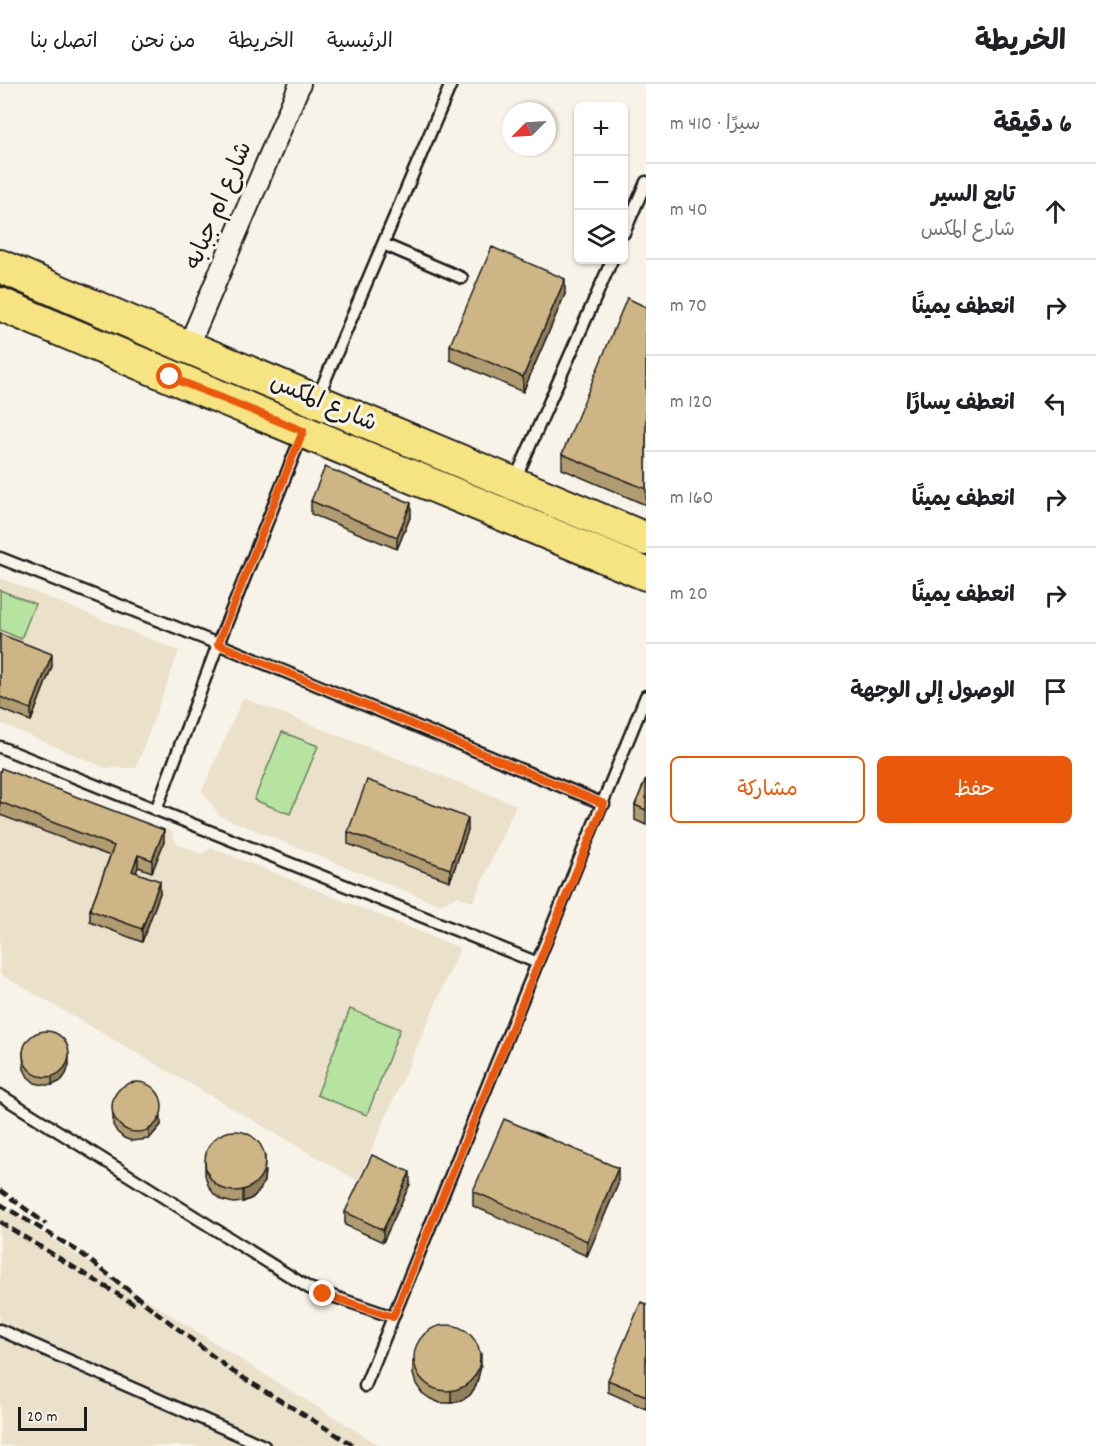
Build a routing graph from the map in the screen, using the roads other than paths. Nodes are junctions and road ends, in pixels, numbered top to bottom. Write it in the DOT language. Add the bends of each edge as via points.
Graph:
graph roads {
  1 [pos="300,84"];
  2 [pos="451,84"];
  3 [pos="646,182"];
  4 [pos="628,224"];
  5 [pos="383,244"];
  6 [pos="610,264"];
  7 [pos="0,266"];
  8 [pos="462,278"];
  9 [pos="0,304"];
  10 [pos="188,347"];
  11 [pos="316,401"];
  12 [pos="303,431"];
  13 [pos="513,484"];
  14 [pos="646,539"];
  15 [pos="0,558"];
  16 [pos="646,574"];
  17 [pos="218,644"];
  18 [pos="646,696"];
  19 [pos="0,747"];
  20 [pos="604,804"];
  21 [pos="156,810"];
  22 [pos="538,963"];
  23 [pos="0,1095"];
  24 [pos="393,1317"];
  25 [pos="0,1330"];
  26 [pos="365,1386"];
  27 [pos="264,1446"];
  1 -- 10 [label="street, شارع ام جبابه"];
  2 -- 5 [label="lane"];
  3 -- 4 [label="lane"];
  5 -- 8 [label="lane"];
  5 -- 11 [label="lane"];
  6 -- 13 [label="lane"];
  7 -- 10 [label="main road, شارع المكس"];
  9 -- 12 [label="main road, شارع المكس"];
  10 -- 11 [label="main road, شارع المكس"];
  11 -- 13 [label="main road, شارع المكس"];
  12 -- 16 [label="main road, شارع المكس"];
  12 -- 17 [label="lane"];
  13 -- 14 [label="main road, شارع المكس"];
  15 -- 17 [label="lane"];
  17 -- 20 [label="lane"];
  17 -- 21 [label="lane"];
  18 -- 20 [label="lane"];
  19 -- 21 [label="lane"];
  20 -- 22 [label="lane"];
  21 -- 22 [label="lane"];
  22 -- 24 [label="lane"];
  23 -- 24 [label="lane" via="309,1288"];
  24 -- 26 [label="lane"];
  25 -- 27 [label="lane"];
}
